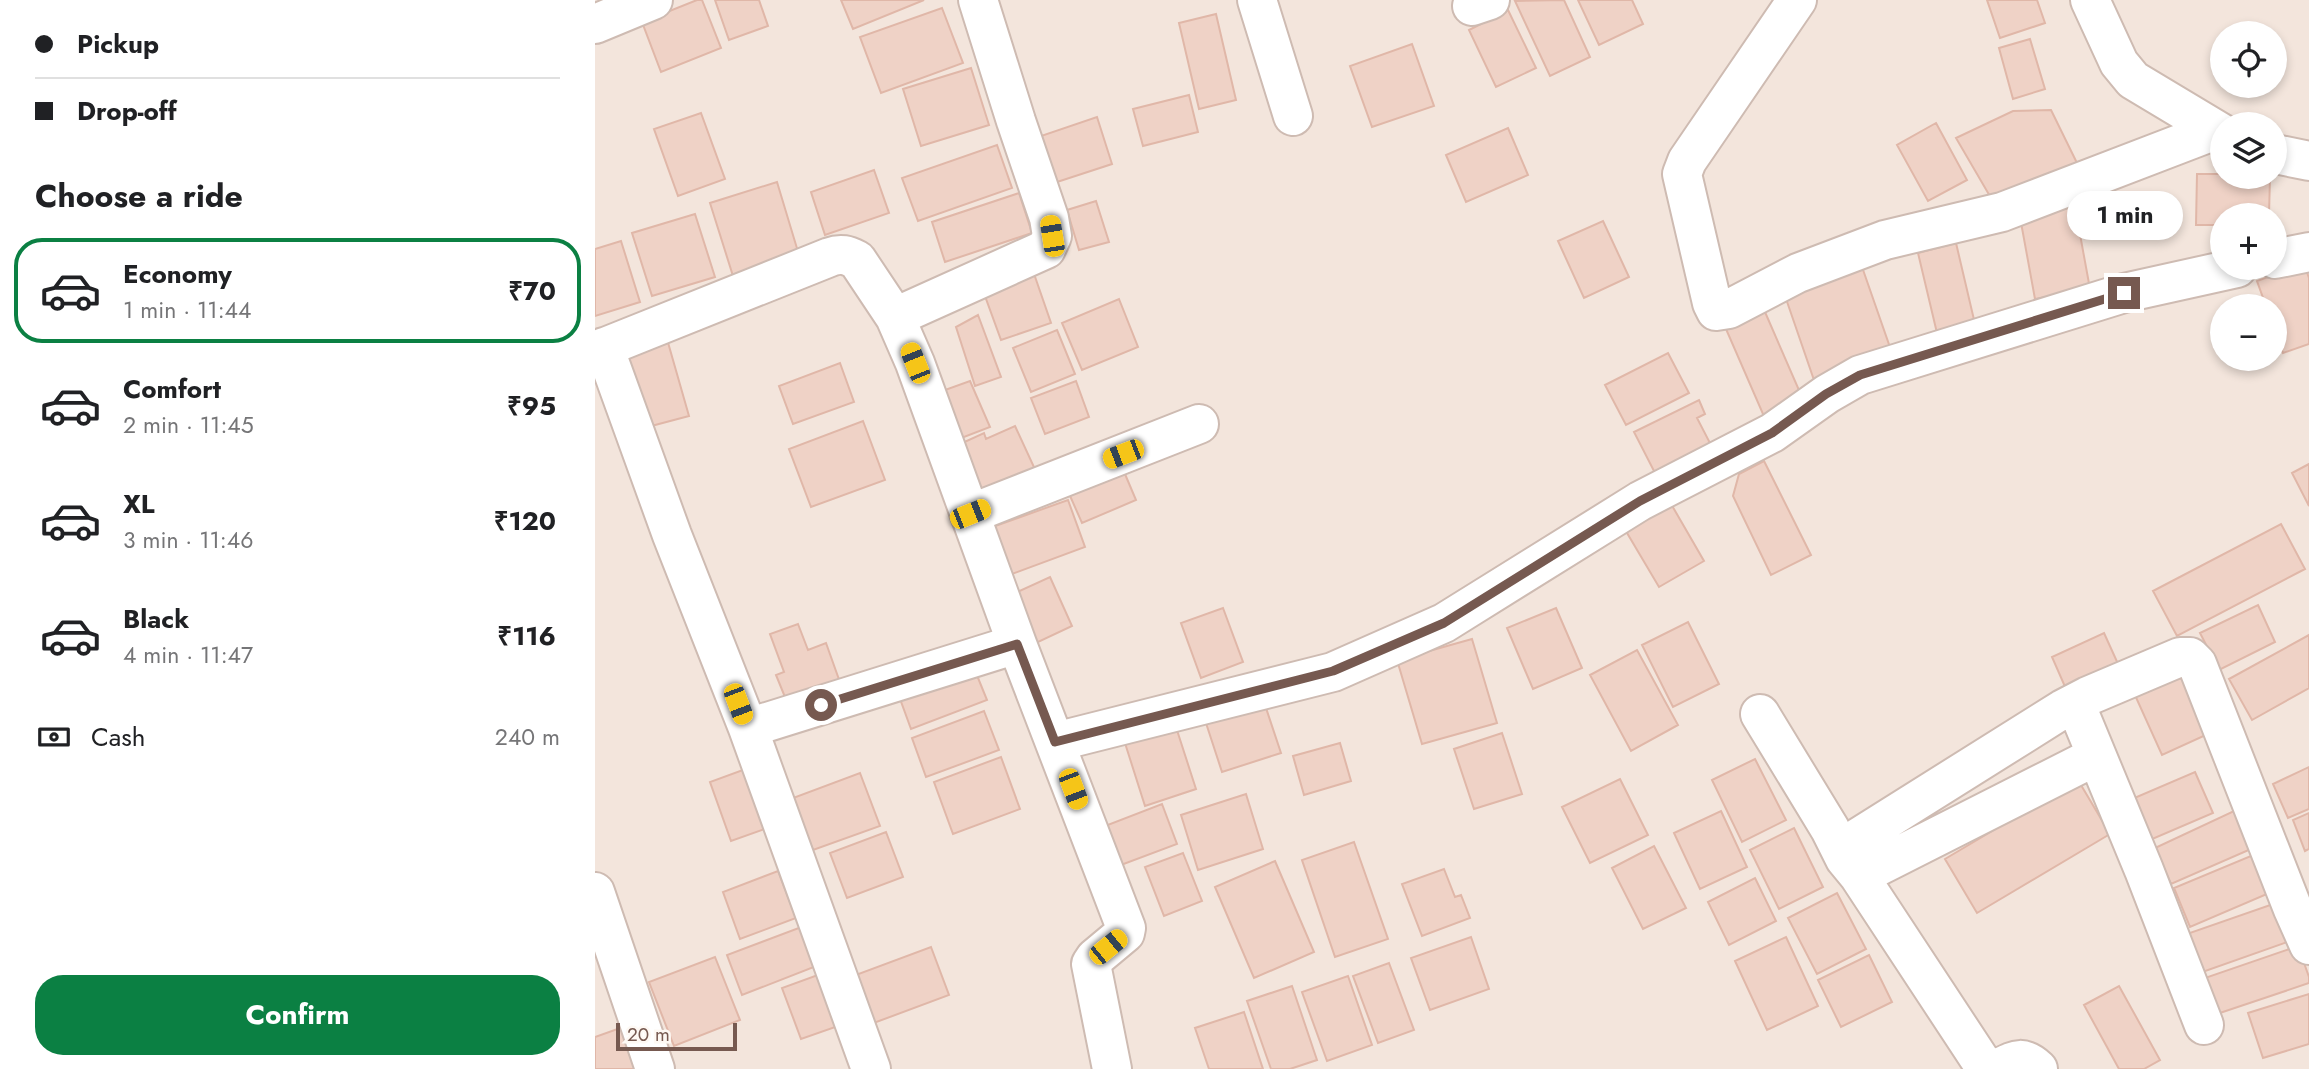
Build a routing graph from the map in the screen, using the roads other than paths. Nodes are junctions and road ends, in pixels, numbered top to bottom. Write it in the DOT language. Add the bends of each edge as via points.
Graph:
graph roads {
  1 [pos="653,0"];
  2 [pos="978,0"];
  3 [pos="1257,0"];
  4 [pos="1797,0"];
  5 [pos="2090,0"];
  6 [pos="595,24"];
  7 [pos="1293,116"];
  8 [pos="2210,127"];
  9 [pos="2210,135"];
  10 [pos="2309,252"];
  11 [pos="2287,257"];
  12 [pos="2210,274"];
  13 [pos="895,317"];
  14 [pos="600,349"];
  15 [pos="1199,424"];
  16 [pos="970,514"];
  17 [pos="1017,644"];
  18 [pos="2075,703"];
  19 [pos="1760,714"];
  20 [pos="748,729"];
  21 [pos="1055,742"];
  22 [pos="2097,756"];
  23 [pos="1850,862"];
  24 [pos="595,892"];
  25 [pos="2309,945"];
  26 [pos="2204,1025"];
  27 [pos="655,1069"];
  28 [pos="871,1069"];
  29 [pos="1112,1069"];
  30 [pos="1986,1069"];
  31 [pos="1997,1069"];
  32 [pos="2038,1069"];
  1 -- 6 [label="street"];
  2 -- 13 [label="street" via="1052,236 1046,248"];
  3 -- 7 [label="street"];
  4 -- 9 [label="street" via="1682,174 1716,311 1885,240 2002,212"];
  5 -- 8 [label="street" via="2119,64 2133,80"];
  10 -- 11 [label="street"];
  12 -- 21 [label="street" via="2124,293 1860,375 1772,433 1640,501 1444,623 1333,671"];
  13 -- 14 [label="street" via="856,260 838,254"];
  13 -- 16 [label="street"];
  14 -- 20 [label="street"];
  15 -- 16 [label="street"];
  16 -- 17 [label="street"];
  17 -- 20 [label="street"];
  17 -- 21 [label="street"];
  18 -- 22 [label="street"];
  18 -- 23 [label="street"];
  18 -- 25 [label="street" via="2180,657 2190,657 2197,664"];
  19 -- 23 [label="street"];
  20 -- 28 [label="street"];
  21 -- 29 [label="street" via="1126,928 1091,964"];
  22 -- 23 [label="street"];
  22 -- 26 [label="street"];
  23 -- 30 [label="street"];
  24 -- 27 [label="street"];
  31 -- 32 [label="street" via="2016,1059 2029,1060"];
}
